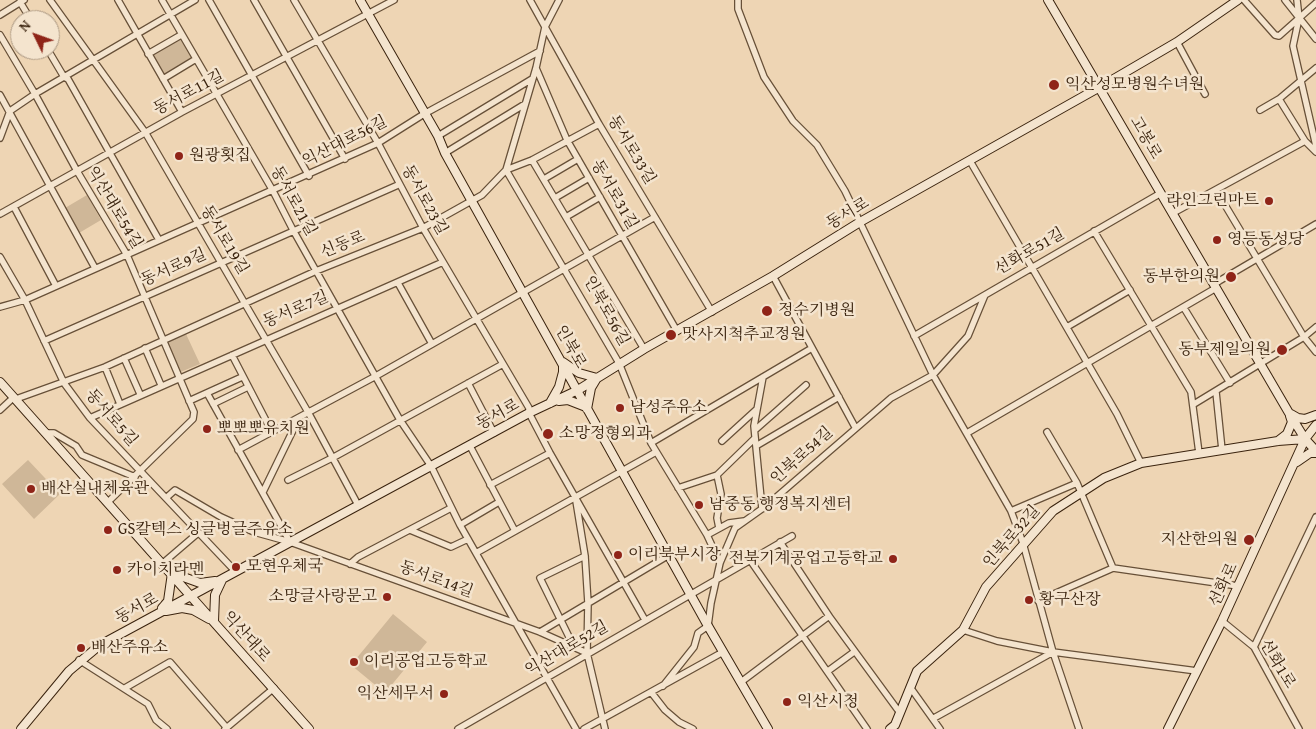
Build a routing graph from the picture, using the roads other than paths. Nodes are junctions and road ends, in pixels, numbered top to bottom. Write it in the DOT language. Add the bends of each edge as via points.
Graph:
graph roads {
  1 [pos="50,0"];
  2 [pos="118,0"];
  3 [pos="162,0"];
  4 [pos="195,0"];
  5 [pos="209,0"];
  6 [pos="254,0"];
  7 [pos="294,0"];
  8 [pos="360,0"];
  9 [pos="394,0"];
  10 [pos="530,0"];
  11 [pos="559,0"];
  12 [pos="738,0"];
  13 [pos="1048,0"];
  14 [pos="1238,0"];
  15 [pos="1244,0"];
  16 [pos="1285,0"];
  17 [pos="1297,0"];
  18 [pos="22,1"];
  19 [pos="1316,3"];
  20 [pos="368,13"];
  21 [pos="170,14"];
  22 [pos="0,15"];
  23 [pos="1299,18"];
  24 [pos="545,27"];
  25 [pos="137,34"];
  26 [pos="0,35"];
  27 [pos="181,35"];
  28 [pos="316,39"];
  29 [pos="1316,39"];
  30 [pos="1177,42"];
  31 [pos="540,51"];
  32 [pos="148,54"];
  33 [pos="286,56"];
  34 [pos="196,59"];
  35 [pos="54,60"];
  36 [pos="93,60"];
  37 [pos="536,68"];
  38 [pos="1316,68"];
  39 [pos="251,75"];
  40 [pos="64,77"];
  41 [pos="162,79"];
  42 [pos="532,79"];
  43 [pos="1301,81"];
  44 [pos="1100,87"];
  45 [pos="35,94"];
  46 [pos="1204,94"];
  47 [pos="0,95"];
  48 [pos="215,95"];
  49 [pos="1279,99"];
  50 [pos="525,104"];
  51 [pos="1260,110"];
  52 [pos="10,111"];
  53 [pos="182,112"];
  54 [pos="424,114"];
  55 [pos="599,124"];
  56 [pos="1313,128"];
  57 [pos="145,132"];
  58 [pos="438,136"];
  59 [pos="0,138"];
  60 [pos="567,140"];
  61 [pos="1305,141"];
  62 [pos="378,144"];
  63 [pos="1316,146"];
  64 [pos="1316,152"];
  65 [pos="110,153"];
  66 [pos="445,153"];
  67 [pos="345,159"];
  68 [pos="578,159"];
  69 [pos="532,160"];
  70 [pos="970,160"];
  71 [pos="506,170"];
  72 [pos="76,171"];
  73 [pos="309,176"];
  74 [pos="589,178"];
  75 [pos="544,179"];
  76 [pos="398,185"];
  77 [pos="49,187"];
  78 [pos="1216,190"];
  79 [pos="273,191"];
  80 [pos="1161,193"];
  81 [pos="600,197"];
  82 [pos="555,198"];
  83 [pos="473,201"];
  84 [pos="14,207"];
  85 [pos="1173,213"];
  86 [pos="0,214"];
  87 [pos="566,217"];
  88 [pos="655,217"];
  89 [pos="860,222"];
  90 [pos="198,223"];
  91 [pos="1316,224"];
  92 [pos="423,228"];
  93 [pos="293,230"];
  94 [pos="1094,231"];
  95 [pos="622,236"];
  96 [pos="159,240"];
  97 [pos="127,255"];
  98 [pos="588,255"];
  99 [pos="1,259"];
  100 [pos="1257,259"];
  101 [pos="221,262"];
  102 [pos="443,262"];
  103 [pos="1031,267"];
  104 [pos="0,268"];
  105 [pos="95,268"];
  106 [pos="565,268"];
  107 [pos="316,271"];
  108 [pos="773,276"];
  109 [pos="398,283"];
  110 [pos="56,286"];
  111 [pos="1215,286"];
  112 [pos="1130,290"];
  113 [pos="524,292"];
  114 [pos="984,295"];
  115 [pos="145,296"];
  116 [pos="25,300"];
  117 [pos="246,304"];
  118 [pos="0,307"];
  119 [pos="337,308"];
  120 [pos="1184,308"];
  121 [pos="712,312"];
  122 [pos="476,318"];
  123 [pos="1152,326"];
  124 [pos="1067,327"];
  125 [pos="1316,327"];
  126 [pos="677,331"];
  127 [pos="914,336"];
  128 [pos="1304,337"];
  129 [pos="266,338"];
  130 [pos="163,340"];
  131 [pos="44,341"];
  132 [pos="432,344"];
  133 [pos="145,348"];
  134 [pos="812,348"];
  135 [pos="644,349"];
  136 [pos="1316,352"];
  137 [pos="232,355"];
  138 [pos="124,358"];
  139 [pos="563,362"];
  140 [pos="619,363"];
  141 [pos="1088,363"];
  142 [pos="503,364"];
  143 [pos="1261,364"];
  144 [pos="105,367"];
  145 [pos="933,375"];
  146 [pos="242,376"];
  147 [pos="376,376"];
  148 [pos="180,377"];
  149 [pos="597,378"];
  150 [pos="763,378"];
  151 [pos="0,382"];
  152 [pos="64,382"];
  153 [pos="468,383"];
  154 [pos="1230,383"];
  155 [pos="161,385"];
  156 [pos="806,385"];
  157 [pos="248,387"];
  158 [pos="578,390"];
  159 [pos="1216,392"];
  160 [pos="140,394"];
  161 [pos="207,394"];
  162 [pos="839,397"];
  163 [pos="15,398"];
  164 [pos="190,401"];
  165 [pos="550,403"];
  166 [pos="120,404"];
  167 [pos="214,404"];
  168 [pos="1194,404"];
  169 [pos="587,409"];
  170 [pos="757,409"];
  171 [pos="0,410"];
  172 [pos="308,412"];
  173 [pos="1289,413"];
  174 [pos="529,414"];
  175 [pos="1316,415"];
  176 [pos="300,416"];
  177 [pos="90,418"];
  178 [pos="400,420"];
  179 [pos="1316,425"];
  180 [pos="855,427"];
  181 [pos="754,430"];
  182 [pos="272,432"];
  183 [pos="1047,432"];
  184 [pos="1316,432"];
  185 [pos="46,433"];
  186 [pos="494,433"];
  187 [pos="966,433"];
  188 [pos="755,438"];
  189 [pos="1305,439"];
  190 [pos="722,441"];
  191 [pos="1278,441"];
  192 [pos="651,443"];
  193 [pos="470,446"];
  194 [pos="756,446"];
  195 [pos="238,450"];
  196 [pos="1222,450"];
  197 [pos="656,452"];
  198 [pos="1316,452"];
  199 [pos="550,453"];
  200 [pos="1199,453"];
  201 [pos="334,457"];
  202 [pos="1140,463"];
  203 [pos="1296,463"];
  204 [pos="431,466"];
  205 [pos="622,470"];
  206 [pos="140,472"];
  207 [pos="717,474"];
  208 [pos="134,477"];
  209 [pos="288,480"];
  210 [pos="1077,483"];
  211 [pos="490,485"];
  212 [pos="678,488"];
  213 [pos="263,492"];
  214 [pos="1081,492"];
  215 [pos="575,497"];
  216 [pos="166,498"];
  217 [pos="108,502"];
  218 [pos="499,502"];
  219 [pos="358,505"];
  220 [pos="451,508"];
  221 [pos="762,509"];
  222 [pos="1011,511"];
  223 [pos="1316,517"];
  224 [pos="745,521"];
  225 [pos="460,525"];
  226 [pos="719,528"];
  227 [pos="410,530"];
  228 [pos="515,532"];
  229 [pos="198,533"];
  230 [pos="707,535"];
  231 [pos="792,536"];
  232 [pos="468,539"];
  233 [pos="290,542"];
  234 [pos="780,542"];
  235 [pos="1023,543"];
  236 [pos="476,553"];
  237 [pos="584,556"];
  238 [pos="669,556"];
  239 [pos="750,560"];
  240 [pos="163,563"];
  241 [pos="720,563"];
  242 [pos="350,564"];
  243 [pos="1113,568"];
  244 [pos="172,572"];
  245 [pos="236,572"];
  246 [pos="222,580"];
  247 [pos="717,580"];
  248 [pos="624,584"];
  249 [pos="1238,586"];
  250 [pos="191,595"];
  251 [pos="691,595"];
  252 [pos="1038,601"];
  253 [pos="588,604"];
  254 [pos="159,612"];
  255 [pos="829,616"];
  256 [pos="560,620"];
  257 [pos="645,620"];
  258 [pos="1222,621"];
  259 [pos="214,623"];
  260 [pos="514,623"];
  261 [pos="708,626"];
  262 [pos="963,630"];
  263 [pos="540,632"];
  264 [pos="801,636"];
  265 [pos="573,645"];
  266 [pos="1254,647"];
  267 [pos="724,652"];
  268 [pos="854,652"];
  269 [pos="1053,652"];
  270 [pos="587,653"];
  271 [pos="79,660"];
  272 [pos="828,671"];
  273 [pos="1197,671"];
  274 [pos="546,677"];
  275 [pos="740,682"];
  276 [pos="663,686"];
  277 [pos="910,687"];
  278 [pos="125,688"];
  279 [pos="274,688"];
  280 [pos="651,692"];
  281 [pos="900,713"];
  282 [pos="934,718"];
  283 [pos="603,719"];
  284 [pos="22,728"];
  285 [pos="226,728"];
  286 [pos="167,729"];
  287 [pos="309,729"];
  288 [pos="458,729"];
  289 [pos="576,729"];
  290 [pos="584,729"];
  291 [pos="605,729"];
  292 [pos="693,729"];
  293 [pos="768,729"];
  294 [pos="868,729"];
  295 [pos="890,729"];
  296 [pos="940,729"];
  297 [pos="1079,729"];
  298 [pos="1168,729"];
  299 [pos="1298,729"];
  1 -- 36 [label="street, 동서로19길"];
  2 -- 25 [label="street"];
  3 -- 21 [label="street, 동서로21길"];
  4 -- 21 [label="street"];
  5 -- 39 [label="street"];
  6 -- 33 [label="street"];
  7 -- 28 [label="street, 동서로23길"];
  8 -- 20 [label="street, 인북로"];
  9 -- 20 [label="street, 동서로11길"];
  10 -- 24 [label="street, 동서로33길"];
  11 -- 24 [label="street, 신동로"];
  12 -- 89 [label="street" via="741,18 764,77 793,122 817,145"];
  13 -- 44 [label="street, 고봉로"];
  14 -- 30 [label="street, 동서로"];
  15 -- 23 [label="street" via="1275,34 1282,34"];
  16 -- 23 [label="street"];
  17 -- 23 [label="street"];
  18 -- 22 [label="street"];
  19 -- 23 [label="street"];
  20 -- 28 [label="street, 동서로11길"];
  20 -- 54 [label="street, 인북로"];
  21 -- 25 [label="street"];
  21 -- 27 [label="street, 동서로21길"];
  23 -- 29 [label="street"];
  23 -- 43 [label="street" via="1293,46"];
  24 -- 31 [label="street, 신동로"];
  24 -- 55 [label="street, 동서로33길"];
  25 -- 32 [label="street"];
  25 -- 36 [label="street"];
  26 -- 45 [label="street, 익산대로54길"];
  27 -- 32 [label="street"];
  27 -- 34 [label="street, 동서로21길"];
  28 -- 33 [label="street, 동서로11길"];
  28 -- 62 [label="street, 동서로23길"];
  30 -- 44 [label="street, 동서로"];
  30 -- 46 [label="street"];
  31 -- 37 [label="street, 신동로"];
  31 -- 54 [label="street"];
  32 -- 41 [label="street"];
  33 -- 39 [label="street, 동서로11길"];
  33 -- 67 [label="street"];
  34 -- 41 [label="street"];
  34 -- 48 [label="street, 동서로21길"];
  35 -- 40 [label="street"];
  36 -- 40 [label="street"];
  36 -- 57 [label="street, 동서로19길"];
  37 -- 42 [label="street, 신동로"];
  37 -- 60 [label="street, 동서로31길"];
  38 -- 43 [label="street"];
  39 -- 48 [label="street, 동서로11길"];
  39 -- 73 [label="street"];
  40 -- 45 [label="street"];
  40 -- 65 [label="street"];
  41 -- 53 [label="street"];
  42 -- 50 [label="street, 신동로"];
  42 -- 58 [label="street"];
  43 -- 49 [label="street"];
  43 -- 56 [label="street"];
  44 -- 70 [label="street, 동서로"];
  44 -- 80 [label="street, 고봉로"];
  45 -- 52 [label="street"];
  45 -- 72 [label="street, 익산대로54길"];
  47 -- 52 [label="street"];
  48 -- 53 [label="street, 동서로11길"];
  48 -- 79 [label="street, 동서로21길"];
  49 -- 51 [label="street"];
  49 -- 61 [label="street"];
  50 -- 66 [label="street"];
  50 -- 71 [label="street, 신동로"];
  52 -- 59 [label="street"];
  52 -- 77 [label="street"];
  53 -- 57 [label="street, 동서로11길"];
  54 -- 58 [label="street, 인북로"];
  54 -- 62 [label="street, 익산대로56길"];
  55 -- 60 [label="street"];
  55 -- 88 [label="street, 동서로33길"];
  56 -- 63 [label="street"];
  57 -- 65 [label="street, 동서로11길"];
  57 -- 90 [label="street, 동서로19길"];
  58 -- 66 [label="street, 인북로"];
  60 -- 68 [label="street, 동서로31길"];
  60 -- 69 [label="street"];
  61 -- 64 [label="street"];
  61 -- 78 [label="street"];
  62 -- 67 [label="street, 익산대로56길"];
  62 -- 76 [label="street, 동서로23길"];
  65 -- 72 [label="street, 동서로11길"];
  65 -- 96 [label="street"];
  66 -- 83 [label="street, 인북로"];
  67 -- 73 [label="street, 익산대로56길"];
  68 -- 74 [label="street, 동서로31길"];
  68 -- 75 [label="street"];
  69 -- 71 [label="street"];
  69 -- 75 [label="street"];
  70 -- 89 [label="street, 동서로"];
  70 -- 103 [label="street"];
  71 -- 83 [label="street, 신동로"];
  71 -- 106 [label="street, 인북로56길"];
  72 -- 77 [label="street, 동서로11길"];
  72 -- 97 [label="street, 익산대로54길"];
  73 -- 79 [label="street, 익산대로56길"];
  74 -- 81 [label="street, 동서로31길"];
  74 -- 82 [label="street"];
  75 -- 82 [label="street"];
  76 -- 92 [label="street, 동서로23길"];
  76 -- 93 [label="street, 동서로9길"];
  77 -- 84 [label="street, 동서로11길"];
  77 -- 105 [label="street"];
  78 -- 85 [label="street"];
  78 -- 100 [label="street"];
  79 -- 90 [label="street, 익산대로56길"];
  79 -- 93 [label="street, 동서로21길"];
  80 -- 85 [label="street, 고봉로"];
  80 -- 94 [label="street, 선화로51길"];
  81 -- 87 [label="street"];
  81 -- 95 [label="street, 동서로31길"];
  82 -- 87 [label="street"];
  83 -- 92 [label="street, 신동로"];
  83 -- 113 [label="street, 인북로"];
  84 -- 86 [label="street, 동서로11길"];
  84 -- 110 [label="street"];
  85 -- 111 [label="street, 고봉로"];
  87 -- 98 [label="street"];
  88 -- 95 [label="street"];
  88 -- 121 [label="street, 동서로33길"];
  89 -- 108 [label="street, 동서로"];
  89 -- 127 [label="street"];
  90 -- 96 [label="street, 익산대로56길"];
  90 -- 101 [label="street, 동서로19길"];
  91 -- 100 [label="street"];
  92 -- 102 [label="street, 동서로23길"];
  92 -- 107 [label="street, 신동로"];
  93 -- 101 [label="street, 동서로9길"];
  93 -- 107 [label="street, 동서로21길"];
  94 -- 103 [label="street, 선화로51길"];
  94 -- 112 [label="street"];
  95 -- 98 [label="street"];
  95 -- 126 [label="street, 동서로31길"];
  96 -- 97 [label="street, 익산대로56길"];
  97 -- 105 [label="street, 익산대로56길"];
  97 -- 115 [label="street, 익산대로54길"];
  98 -- 106 [label="street"];
  98 -- 135 [label="street"];
  99 -- 104 [label="street"];
  99 -- 116 [label="street, 동서로5길"];
  100 -- 111 [label="street"];
  100 -- 128 [label="street"];
  101 -- 115 [label="street, 동서로9길"];
  101 -- 117 [label="street, 동서로19길"];
  102 -- 109 [label="street, 동서로7길"];
  102 -- 122 [label="street, 동서로23길"];
  103 -- 114 [label="street, 선화로51길"];
  103 -- 124 [label="street"];
  105 -- 110 [label="street, 익산대로56길"];
  106 -- 113 [label="street"];
  106 -- 140 [label="street, 인북로56길"];
  107 -- 117 [label="street, 신동로"];
  107 -- 119 [label="street, 동서로21길"];
  108 -- 121 [label="street, 동서로"];
  108 -- 134 [label="street"];
  109 -- 119 [label="street, 동서로7길"];
  109 -- 132 [label="street"];
  110 -- 116 [label="street, 익산대로56길"];
  111 -- 120 [label="street"];
  111 -- 143 [label="street, 고봉로"];
  112 -- 123 [label="street"];
  112 -- 124 [label="street"];
  113 -- 122 [label="street"];
  113 -- 139 [label="street, 인북로"];
  114 -- 127 [label="street, 선화로51길"];
  114 -- 145 [label="street, 인북로54길" via="968,336"];
  115 -- 130 [label="street, 익산대로54길"];
  115 -- 131 [label="street, 동서로9길"];
  116 -- 118 [label="street, 익산대로56길"];
  116 -- 131 [label="street, 동서로5길"];
  117 -- 129 [label="street, 동서로19길"];
  117 -- 130 [label="street, 신동로"];
  119 -- 129 [label="street, 동서로7길"];
  119 -- 147 [label="street, 동서로21길"];
  120 -- 123 [label="street"];
  120 -- 154 [label="street"];
  121 -- 126 [label="street, 동서로"];
  122 -- 132 [label="street"];
  122 -- 142 [label="street, 동서로23길"];
  123 -- 141 [label="street"];
  123 -- 168 [label="street" via="1191,392"];
  124 -- 141 [label="street"];
  125 -- 128 [label="street"];
  126 -- 135 [label="street, 동서로"];
  127 -- 145 [label="street"];
  128 -- 136 [label="street"];
  128 -- 143 [label="street"];
  129 -- 137 [label="street, 동서로7길"];
  129 -- 172 [label="street, 동서로19길"];
  130 -- 133 [label="street, 신동로"];
  130 -- 148 [label="street, 익산대로54길"];
  131 -- 152 [label="street, 동서로5길"];
  132 -- 147 [label="street"];
  133 -- 138 [label="street, 신동로"];
  133 -- 155 [label="street"];
  134 -- 150 [label="street"];
  134 -- 162 [label="street"];
  135 -- 140 [label="street, 동서로"];
  137 -- 146 [label="street"];
  137 -- 148 [label="street, 동서로7길"];
  138 -- 144 [label="street, 신동로"];
  138 -- 160 [label="street"];
  139 -- 149 [label="street" via="579,374"];
  139 -- 158 [label="street, 인북로"];
  139 -- 165 [label="street" via="559,387"];
  140 -- 149 [label="street, 동서로"];
  140 -- 192 [label="street, 인북로56길"];
  141 -- 187 [label="street"];
  141 -- 202 [label="street"];
  142 -- 153 [label="street"];
  142 -- 174 [label="street, 동서로23길" via="529,408"];
  143 -- 154 [label="street"];
  143 -- 173 [label="street, 고봉로"];
  144 -- 152 [label="street, 신동로"];
  144 -- 166 [label="street"];
  145 -- 180 [label="street, 인북로54길" via="891,398"];
  145 -- 187 [label="street"];
  146 -- 157 [label="street"];
  146 -- 161 [label="street"];
  147 -- 172 [label="street"];
  147 -- 178 [label="street, 동서로21길"];
  148 -- 155 [label="street, 동서로7길"];
  148 -- 164 [label="street, 익산대로54길"];
  149 -- 158 [label="street, 동서로"];
  149 -- 169 [label="street" via="591,388"];
  150 -- 170 [label="street"];
  150 -- 192 [label="street"];
  151 -- 163 [label="street, 익산대로"];
  152 -- 163 [label="street, 신동로"];
  152 -- 177 [label="street, 동서로5길"];
  153 -- 178 [label="street"];
  153 -- 186 [label="street"];
  154 -- 159 [label="street"];
  155 -- 160 [label="street, 동서로7길"];
  156 -- 181 [label="street"];
  157 -- 167 [label="street"];
  157 -- 182 [label="street"];
  158 -- 165 [label="street, 동서로"];
  158 -- 169 [label="street, 인북로"];
  159 -- 168 [label="street"];
  159 -- 196 [label="street"];
  160 -- 166 [label="street, 동서로7길"];
  161 -- 164 [label="street"];
  161 -- 167 [label="street"];
  162 -- 180 [label="street"];
  162 -- 194 [label="street"];
  163 -- 171 [label="street"];
  163 -- 185 [label="street, 익산대로"];
  164 -- 206 [label="street, 익산대로54길" via="193,419"];
  165 -- 169 [label="street" via="568,400"];
  165 -- 174 [label="street, 동서로"];
  166 -- 177 [label="street, 동서로7길"];
  167 -- 195 [label="street"];
  168 -- 200 [label="street"];
  169 -- 205 [label="street, 인북로"];
  170 -- 181 [label="street"];
  170 -- 190 [label="street"];
  172 -- 176 [label="street"];
  172 -- 201 [label="street, 동서로19길"];
  173 -- 175 [label="street" via="1305,419"];
  173 -- 189 [label="street, 고봉로"];
  173 -- 191 [label="street" via="1292,422 1287,434"];
  174 -- 186 [label="street, 동서로"];
  174 -- 199 [label="street, 동서로23길"];
  176 -- 182 [label="street"];
  176 -- 213 [label="street"];
  177 -- 206 [label="street, 동서로5길"];
  178 -- 201 [label="street"];
  178 -- 204 [label="street, 동서로21길"];
  179 -- 189 [label="street, 선화로"];
  180 -- 221 [label="street, 인북로54길"];
  181 -- 188 [label="street"];
  182 -- 195 [label="street"];
  183 -- 210 [label="street"];
  184 -- 189 [label="street"];
  185 -- 208 [label="street, 익산대로" via="54,433 76,446 82,456"];
  185 -- 217 [label="street, 익산대로"];
  186 -- 193 [label="street, 동서로"];
  187 -- 222 [label="street"];
  188 -- 194 [label="street"];
  188 -- 207 [label="street"];
  189 -- 191 [label="street, 인북로32길"];
  189 -- 198 [label="street, 고봉로"];
  189 -- 203 [label="street, 선화로"];
  191 -- 196 [label="street, 인북로32길"];
  191 -- 203 [label="street" via="1291,443"];
  192 -- 197 [label="street, 인북로56길"];
  193 -- 204 [label="street, 동서로"];
  193 -- 211 [label="street, 동서로"];
  194 -- 221 [label="street"];
  195 -- 213 [label="street"];
  196 -- 200 [label="street, 인북로32길"];
  197 -- 205 [label="street"];
  197 -- 212 [label="street, 인북로56길"];
  198 -- 203 [label="street"];
  199 -- 211 [label="street"];
  199 -- 215 [label="street, 동서로23길"];
  200 -- 202 [label="street, 인북로32길"];
  201 -- 209 [label="street"];
  201 -- 219 [label="street, 동서로19길"];
  202 -- 214 [label="street, 인북로32길"];
  203 -- 249 [label="street, 선화로"];
  204 -- 219 [label="street, 동서로"];
  204 -- 220 [label="street, 동서로21길"];
  205 -- 215 [label="street"];
  205 -- 238 [label="street, 인북로"];
  206 -- 208 [label="street, 익산대로54길"];
  206 -- 216 [label="street, 동서로5길"];
  207 -- 212 [label="street"];
  207 -- 226 [label="street" via="721,494 717,518"];
  208 -- 217 [label="street, 익산대로54길"];
  210 -- 214 [label="street"];
  210 -- 222 [label="street"];
  211 -- 218 [label="street, 동서로"];
  212 -- 230 [label="street, 인북로56길"];
  213 -- 233 [label="street"];
  214 -- 235 [label="street, 인북로32길" via="1053,511"];
  214 -- 243 [label="street"];
  215 -- 228 [label="street"];
  215 -- 237 [label="street"];
  215 -- 248 [label="street, 동서로23길"];
  216 -- 229 [label="street, 동서로5길"];
  216 -- 233 [label="street" via="175,490 246,528"];
  217 -- 240 [label="street, 익산대로"];
  218 -- 225 [label="street"];
  218 -- 228 [label="street, 동서로"];
  219 -- 233 [label="street, 동서로"];
  220 -- 225 [label="street, 동서로21길"];
  220 -- 227 [label="street"];
  221 -- 224 [label="street, 인북로54길"];
  222 -- 235 [label="street"];
  223 -- 266 [label="street"];
  224 -- 226 [label="street"];
  224 -- 241 [label="street, 인북로54길" via="735,528"];
  225 -- 232 [label="street, 동서로21길"];
  226 -- 230 [label="street"];
  227 -- 232 [label="street" via="452,547"];
  227 -- 242 [label="street"];
  228 -- 236 [label="street"];
  229 -- 240 [label="street"];
  229 -- 245 [label="street, 동서로5길"];
  230 -- 241 [label="street, 인북로56길"];
  231 -- 234 [label="street, 익산대로52길"];
  232 -- 236 [label="street, 동서로21길"];
  233 -- 242 [label="street, 동서로14길"];
  233 -- 245 [label="street, 동서로"];
  234 -- 239 [label="street, 익산대로52길"];
  234 -- 255 [label="street"];
  235 -- 252 [label="street"];
  235 -- 262 [label="street, 인북로32길" via="986,588"];
  236 -- 260 [label="street, 동서로21길"];
  237 -- 253 [label="street"];
  237 -- 256 [label="street" via="540,578"];
  238 -- 248 [label="street"];
  238 -- 251 [label="street, 인북로"];
  239 -- 247 [label="street, 익산대로52길"];
  239 -- 264 [label="street"];
  240 -- 244 [label="street, 익산대로"];
  241 -- 247 [label="street, 인북로54길"];
  242 -- 260 [label="street, 동서로14길"];
  243 -- 249 [label="street"];
  243 -- 252 [label="street"];
  244 -- 246 [label="street" via="200,583"];
  244 -- 250 [label="street, 익산대로"];
  244 -- 254 [label="street" via="168,601"];
  245 -- 246 [label="street, 동서로"];
  246 -- 250 [label="street, 동서로"];
  246 -- 259 [label="street" via="215,594"];
  247 -- 251 [label="street, 익산대로52길"];
  247 -- 261 [label="street, 인북로54길"];
  248 -- 253 [label="street"];
  248 -- 257 [label="street, 동서로23길"];
  249 -- 258 [label="street, 선화로"];
  250 -- 254 [label="street, 동서로"];
  250 -- 259 [label="street, 익산대로"];
  251 -- 257 [label="street, 익산대로52길"];
  251 -- 261 [label="street, 인북로"];
  252 -- 269 [label="street"];
  253 -- 256 [label="street"];
  253 -- 270 [label="street"];
  254 -- 259 [label="street" via="182,608 194,610"];
  254 -- 271 [label="street, 동서로"];
  255 -- 264 [label="street"];
  255 -- 268 [label="street"];
  256 -- 263 [label="street"];
  256 -- 265 [label="street"];
  257 -- 270 [label="street, 익산대로52길"];
  258 -- 266 [label="street, 선화1로"];
  258 -- 273 [label="street, 선화로"];
  259 -- 279 [label="street, 익산대로"];
  260 -- 263 [label="street, 동서로14길"];
  260 -- 274 [label="street, 동서로21길"];
  261 -- 267 [label="street, 인북로"];
  261 -- 276 [label="street" via="698,633 694,647"];
  262 -- 269 [label="street"];
  262 -- 277 [label="street, 인북로32길" via="918,671"];
  263 -- 265 [label="street, 동서로14길"];
  264 -- 272 [label="street"];
  264 -- 275 [label="street"];
  265 -- 270 [label="street, 동서로14길"];
  266 -- 299 [label="street, 선화1로"];
  267 -- 275 [label="street, 인북로"];
  267 -- 276 [label="street"];
  268 -- 272 [label="street"];
  268 -- 281 [label="street"];
  269 -- 273 [label="street"];
  269 -- 282 [label="street"];
  269 -- 297 [label="street"];
  270 -- 274 [label="street, 익산대로52길"];
  270 -- 283 [label="street"];
  271 -- 278 [label="street"];
  271 -- 284 [label="street, 동서로"];
  272 -- 294 [label="street"];
  273 -- 298 [label="street, 선화로"];
  274 -- 288 [label="street, 익산대로52길"];
  274 -- 289 [label="street, 동서로21길"];
  275 -- 293 [label="street, 인북로"];
  276 -- 280 [label="street"];
  277 -- 281 [label="street, 인북로32길"];
  277 -- 282 [label="street"];
  278 -- 285 [label="street" via="170,662"];
  278 -- 286 [label="street" via="148,704 156,720"];
  279 -- 285 [label="street"];
  279 -- 287 [label="street, 익산대로"];
  280 -- 283 [label="street"];
  280 -- 292 [label="street" via="665,710"];
  281 -- 295 [label="street, 인북로32길"];
  282 -- 296 [label="street"];
  283 -- 290 [label="street"];
  283 -- 291 [label="street"];
}
